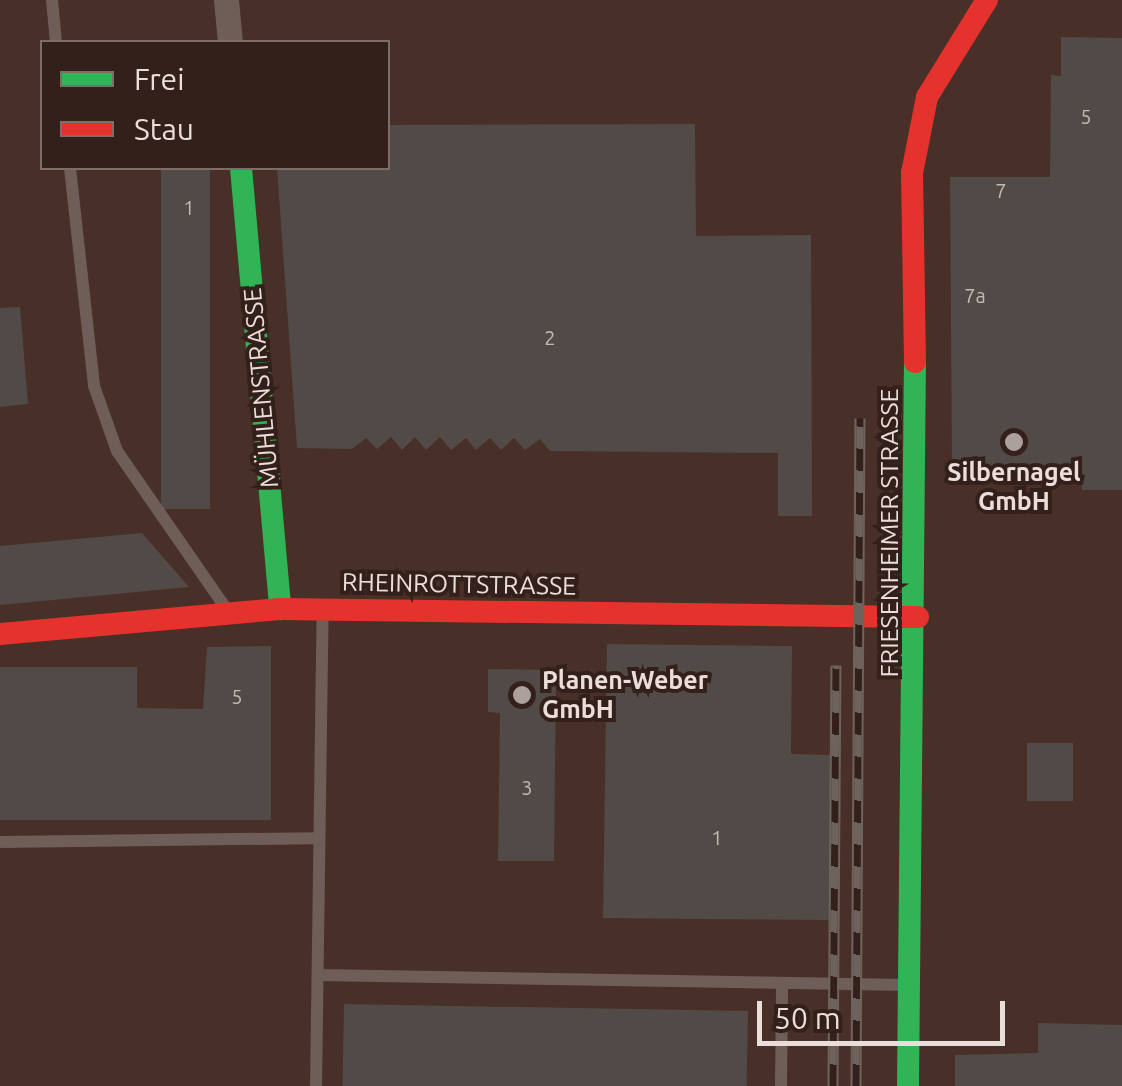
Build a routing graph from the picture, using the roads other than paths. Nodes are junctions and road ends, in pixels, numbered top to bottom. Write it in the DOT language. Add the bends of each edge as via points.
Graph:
graph roads {
  1 [pos="52,0"];
  2 [pos="226,0"];
  3 [pos="987,0"];
  4 [pos="56,40"];
  5 [pos="230,40"];
  6 [pos="70,170"];
  7 [pos="241,170"];
  8 [pos="280,609"];
  9 [pos="322,610"];
  10 [pos="229,614"];
  11 [pos="918,617"];
  12 [pos="0,634"];
  13 [pos="317,838"];
  14 [pos="0,842"];
  15 [pos="318,975"];
  16 [pos="909,985"];
  17 [pos="782,988"];
  18 [pos="316,1086"];
  19 [pos="781,1086"];
  20 [pos="908,1086"];
  1 -- 4 [label="lane"];
  2 -- 5 [label="street"];
  3 -- 11 [label="street, FRIESENHEIMER STRASSE" via="926,96 912,173"];
  6 -- 10 [label="lane" via="94,386 116,450"];
  7 -- 8 [label="street, MÜHLENSTRASSE"];
  8 -- 9 [label="street, RHEINROTTSTRASSE"];
  8 -- 10 [label="street, RHEINROTTSTRASSE"];
  9 -- 11 [label="street, RHEINROTTSTRASSE"];
  9 -- 13 [label="lane"];
  10 -- 12 [label="street, RHEINROTTSTRASSE"];
  11 -- 16 [label="street, FRIESENHEIMER STRASSE"];
  13 -- 14 [label="lane"];
  13 -- 15 [label="lane"];
  15 -- 17 [label="lane" via="782,978"];
  15 -- 18 [label="lane"];
  16 -- 17 [label="lane"];
  16 -- 20 [label="street, FRIESENHEIMER STRASSE"];
  17 -- 19 [label="lane"];
}
